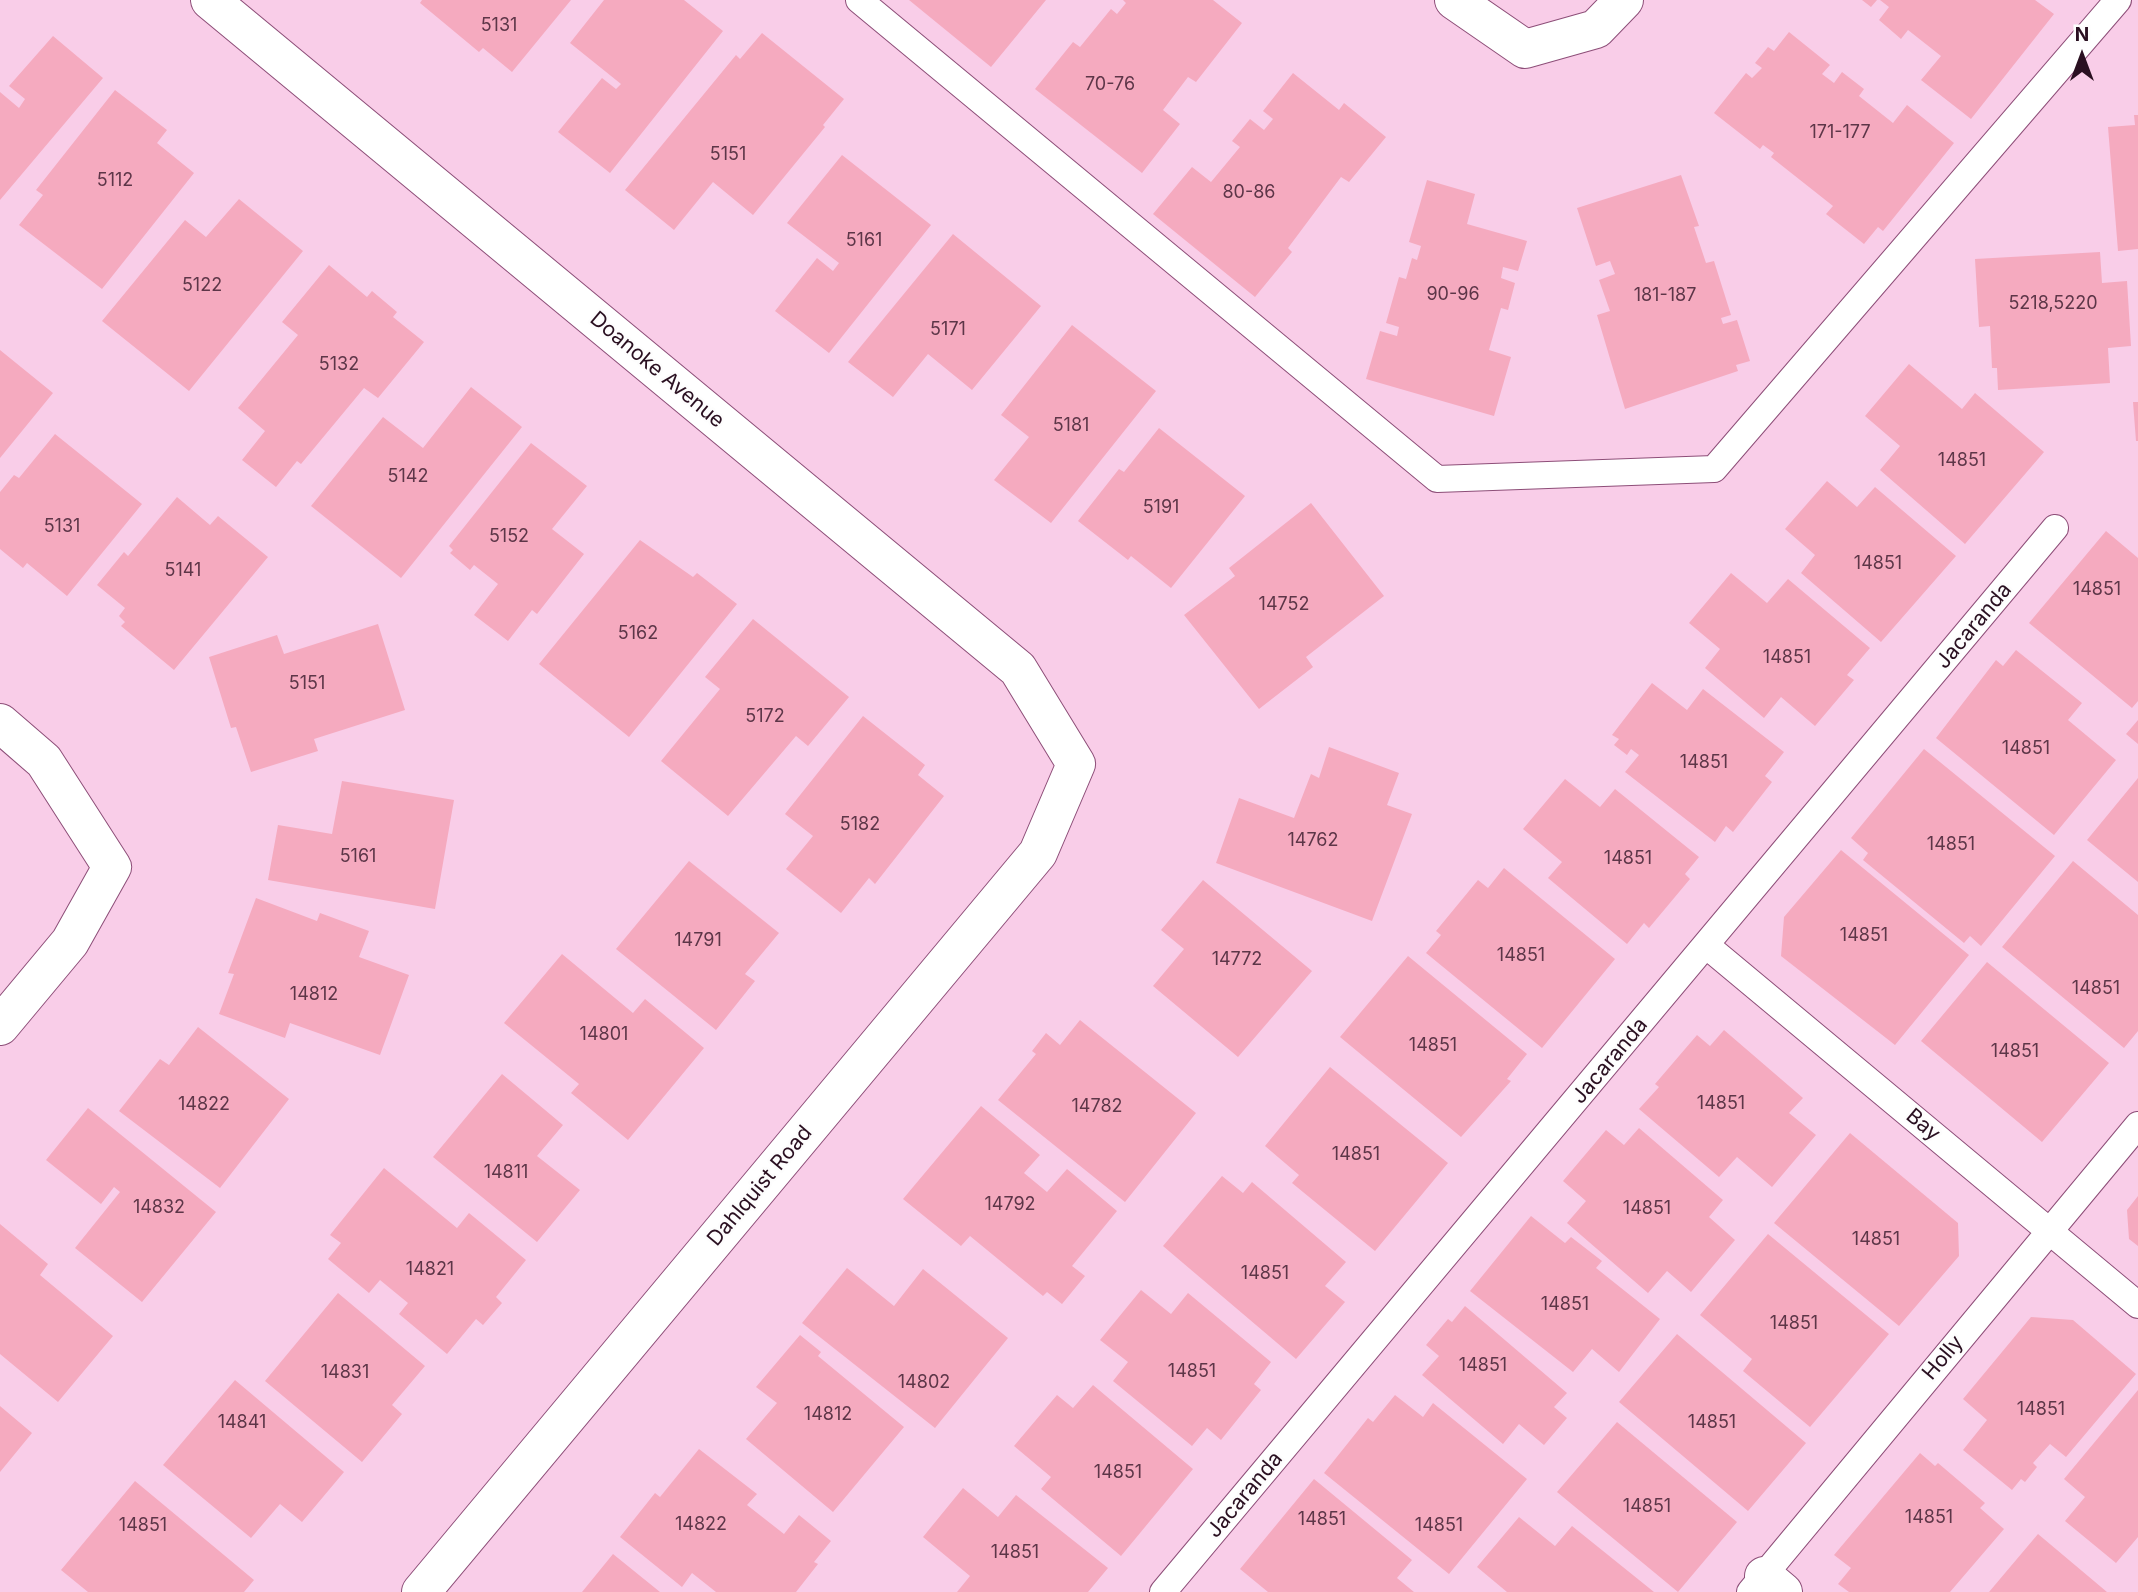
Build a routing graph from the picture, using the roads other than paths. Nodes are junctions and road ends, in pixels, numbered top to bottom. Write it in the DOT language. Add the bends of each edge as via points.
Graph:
graph roads {
  1 [pos="210,0"];
  2 [pos="859,0"];
  3 [pos="1454,0"];
  4 [pos="1624,0"];
  5 [pos="2118,0"];
  6 [pos="2055,528"];
  7 [pos="0,723"];
  8 [pos="1076,764"];
  9 [pos="1707,946"];
  10 [pos="0,1026"];
  11 [pos="2138,1125"];
  12 [pos="2050,1230"];
  13 [pos="2138,1305"];
  14 [pos="1765,1587"];
  15 [pos="421,1592"];
  16 [pos="1163,1592"];
  1 -- 8 [label="street, Doanoke Avenue" via="1018,669"];
  2 -- 5 [label="lane" via="1437,479 1714,468"];
  3 -- 4 [label="street" via="1525,49 1596,29"];
  6 -- 9 [label="lane, Jacaranda"];
  7 -- 10 [label="street" via="44,761 112,867 70,942"];
  8 -- 15 [label="street, Dahlquist Road" via="1038,853"];
  9 -- 12 [label="lane, Bay"];
  9 -- 16 [label="lane, Jacaranda"];
  11 -- 12 [label="lane, Holly"];
  12 -- 13 [label="lane, Bay"];
  12 -- 14 [label="lane, Holly"];
}
